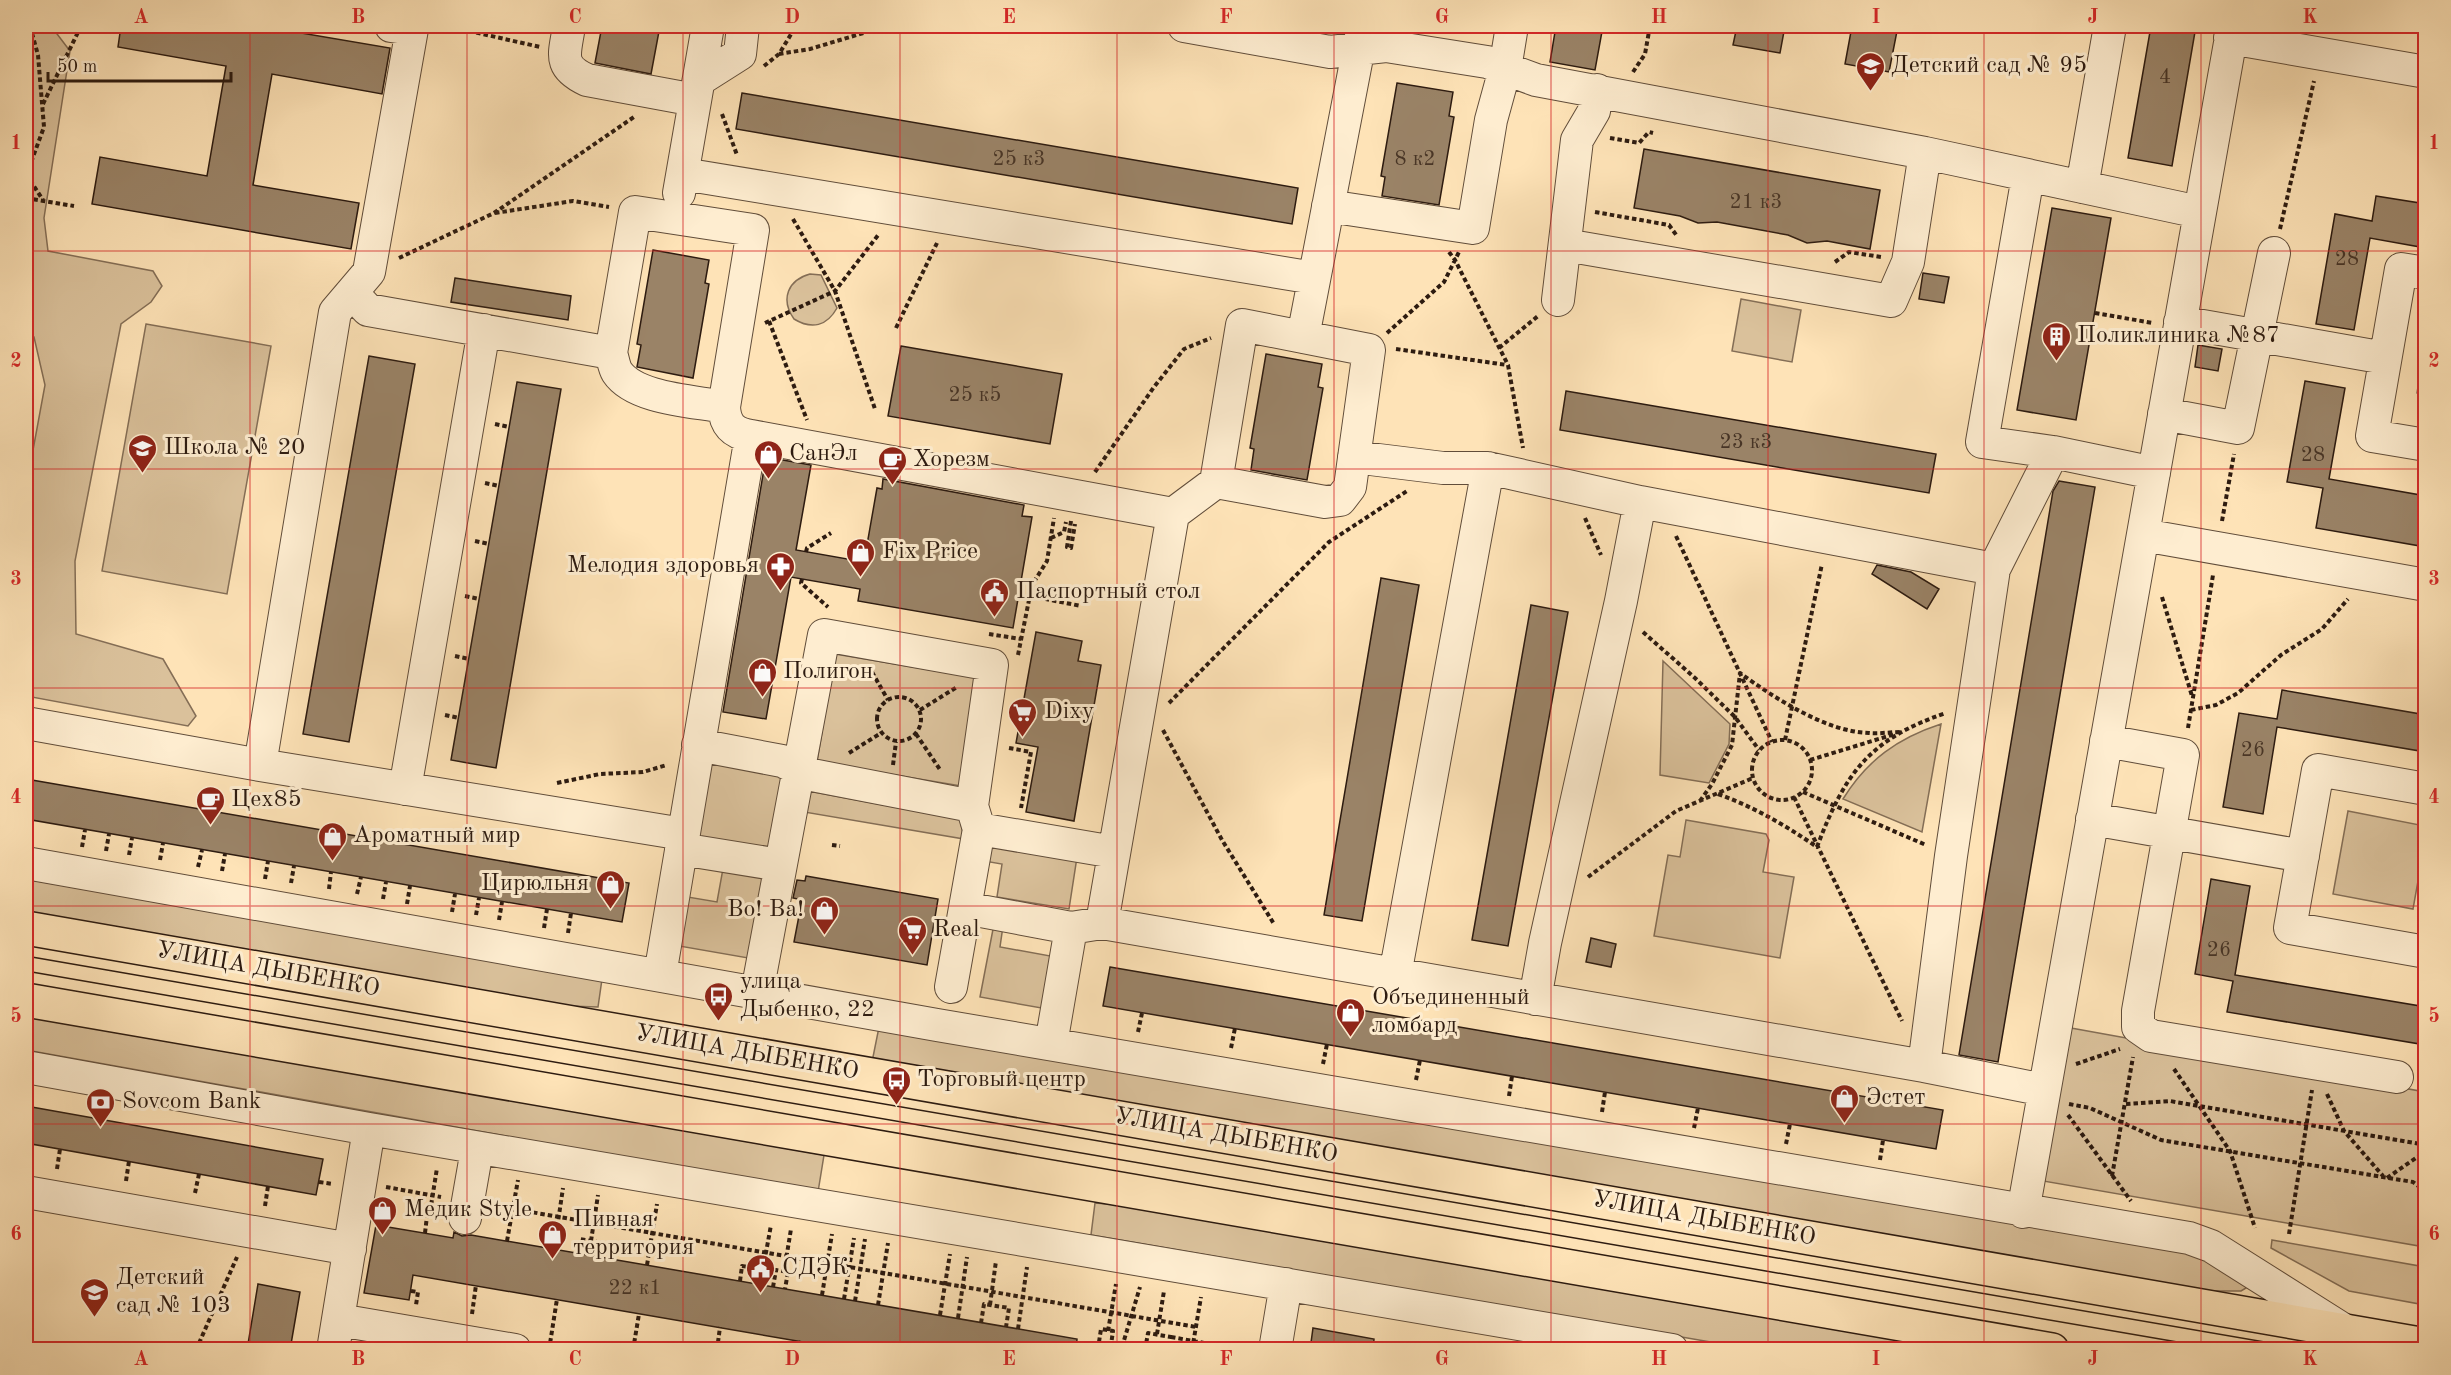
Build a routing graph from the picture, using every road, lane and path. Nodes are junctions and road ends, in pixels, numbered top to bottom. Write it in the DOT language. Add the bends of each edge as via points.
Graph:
graph roads {
  1 [pos="30,26"];
  2 [pos="81,26"];
  3 [pos="391,26"];
  4 [pos="447,26"];
  5 [pos="708,26"];
  6 [pos="743,26"];
  7 [pos="934,26"];
  8 [pos="1184,26"];
  9 [pos="1512,26"];
  10 [pos="1650,26"];
  11 [pos="2110,26"];
  12 [pos="2231,32"];
  13 [pos="1360,37"];
  14 [pos="567,39"];
  15 [pos="779,54"];
  16 [pos="2320,54"];
  17 [pos="1505,69"];
  18 [pos="2426,72"];
  19 [pos="692,87"];
  20 [pos="1608,92"];
  21 [pos="42,105"];
  22 [pos="1581,133"];
  23 [pos="1660,134"];
  24 [pos="1925,153"];
  25 [pos="683,174"];
  26 [pos="26,175"];
  27 [pos="2028,176"];
  28 [pos="748,185"];
  29 [pos="2082,186"];
  30 [pos="786,191"];
  31 [pos="26,198"];
  32 [pos="43,201"];
  33 [pos="74,206"];
  34 [pos="1328,206"];
  35 [pos="1569,207"];
  36 [pos="613,208"];
  37 [pos="898,209"];
  38 [pos="2199,212"];
  39 [pos="494,213"];
  40 [pos="675,218"];
  41 [pos="949,218"];
  42 [pos="1473,228"];
  43 [pos="1564,245"];
  44 [pos="2274,253"];
  45 [pos="1908,262"];
  46 [pos="1700,268"];
  47 [pos="2426,273"];
  48 [pos="1314,278"];
  49 [pos="745,282"];
  50 [pos="360,283"];
  51 [pos="1803,286"];
  52 [pos="835,291"];
  53 [pos="1558,300"];
  54 [pos="2095,313"];
  55 [pos="769,321"];
  56 [pos="1242,325"];
  57 [pos="2180,325"];
  58 [pos="896,328"];
  59 [pos="484,330"];
  60 [pos="2258,336"];
  61 [pos="1303,337"];
  62 [pos="736,338"];
  63 [pos="1499,348"];
  64 [pos="1369,350"];
  65 [pos="611,353"];
  66 [pos="2385,358"];
  67 [pos="1508,366"];
  68 [pos="724,407"];
  69 [pos="875,409"];
  70 [pos="2164,414"];
  71 [pos="2238,428"];
  72 [pos="751,436"];
  73 [pos="2426,445"];
  74 [pos="818,449"];
  75 [pos="2053,452"];
  76 [pos="1354,457"];
  77 [pos="1443,468"];
  78 [pos="1488,468"];
  79 [pos="2154,473"];
  80 [pos="1089,481"];
  81 [pos="1216,482"];
  82 [pos="1651,504"];
  83 [pos="1173,514"];
  84 [pos="1077,517"];
  85 [pos="1054,518"];
  86 [pos="831,533"];
  87 [pos="2143,535"];
  88 [pos="1051,538"];
  89 [pos="1828,538"];
  90 [pos="2217,548"];
  91 [pos="806,552"];
  92 [pos="1994,569"];
  93 [pos="2367,575"];
  94 [pos="2426,585"];
  95 [pos="2159,589"];
  96 [pos="1030,596"];
  97 [pos="1081,606"];
  98 [pos="1005,636"];
  99 [pos="1021,639"];
  100 [pos="1017,660"];
  101 [pos="1740,673"];
  102 [pos="2193,696"];
  103 [pos="902,697"];
  104 [pos="1974,704"];
  105 [pos="1164,708"];
  106 [pos="1792,708"];
  107 [pos="2190,710"];
  108 [pos="26,723"];
  109 [pos="1162,726"];
  110 [pos="1902,732"];
  111 [pos="1785,740"];
  112 [pos="2106,741"];
  113 [pos="1772,742"];
  114 [pos="1002,747"];
  115 [pos="697,750"];
  116 [pos="2183,755"];
  117 [pos="1810,760"];
  118 [pos="260,765"];
  119 [pos="798,768"];
  120 [pos="1753,778"];
  121 [pos="550,785"];
  122 [pos="405,789"];
  123 [pos="2426,789"];
  124 [pos="1803,792"];
  125 [pos="1718,794"];
  126 [pos="1794,797"];
  127 [pos="1700,801"];
  128 [pos="1834,805"];
  129 [pos="1019,817"];
  130 [pos="975,818"];
  131 [pos="2092,819"];
  132 [pos="85,830"];
  133 [pos="2169,832"];
  134 [pos="109,834"];
  135 [pos="84,837"];
  136 [pos="132,838"];
  137 [pos="682,842"];
  138 [pos="163,843"];
  139 [pos="832,845"];
  140 [pos="130,846"];
  141 [pos="840,846"];
  142 [pos="1816,847"];
  143 [pos="202,850"];
  144 [pos="161,851"];
  145 [pos="1114,852"];
  146 [pos="225,854"];
  147 [pos="1951,856"];
  148 [pos="2302,856"];
  149 [pos="105,857"];
  150 [pos="224,861"];
  151 [pos="268,861"];
  152 [pos="26,863"];
  153 [pos="780,865"];
  154 [pos="294,866"];
  155 [pos="267,869"];
  156 [pos="331,872"];
  157 [pos="197,874"];
  158 [pos="361,877"];
  159 [pos="330,880"];
  160 [pos="386,882"];
  161 [pos="359,885"];
  162 [pos="410,886"];
  163 [pos="290,890"];
  164 [pos="409,894"];
  165 [pos="455,894"];
  166 [pos="479,898"];
  167 [pos="454,902"];
  168 [pos="502,902"];
  169 [pos="1554,902"];
  170 [pos="382,906"];
  171 [pos="965,908"];
  172 [pos="547,909"];
  173 [pos="500,910"];
  174 [pos="572,913"];
  175 [pos="546,918"];
  176 [pos="474,923"];
  177 [pos="1102,923"];
  178 [pos="26,928"];
  179 [pos="1071,928"];
  180 [pos="566,939"];
  181 [pos="2426,952"];
  182 [pos="1294,957"];
  183 [pos="660,975"];
  184 [pos="1395,975"];
  185 [pos="951,987"];
  186 [pos="757,992"];
  187 [pos="1535,999"];
  188 [pos="26,1000"];
  189 [pos="1142,1012"];
  190 [pos="1903,1024"];
  191 [pos="1234,1028"];
  192 [pos="1137,1040"];
  193 [pos="2143,1040"];
  194 [pos="1050,1044"];
  195 [pos="1327,1044"];
  196 [pos="1229,1057"];
  197 [pos="1420,1060"];
  198 [pos="1924,1066"];
  199 [pos="2316,1066"];
  200 [pos="26,1067"];
  201 [pos="1322,1073"];
  202 [pos="1512,1076"];
  203 [pos="2397,1077"];
  204 [pos="1414,1089"];
  205 [pos="2048,1091"];
  206 [pos="1605,1092"];
  207 [pos="2126,1104"];
  208 [pos="1508,1106"];
  209 [pos="2202,1106"];
  210 [pos="2122,1121"];
  211 [pos="1600,1122"];
  212 [pos="2307,1125"];
  213 [pos="369,1129"];
  214 [pos="2344,1131"];
  215 [pos="2426,1145"];
  216 [pos="2230,1151"];
  217 [pos="2426,1151"];
  218 [pos="475,1161"];
  219 [pos="2301,1163"];
  220 [pos="438,1165"];
  221 [pos="520,1169"];
  222 [pos="2112,1176"];
  223 [pos="2385,1177"];
  224 [pos="319,1182"];
  225 [pos="345,1183"];
  226 [pos="564,1187"];
  227 [pos="26,1192"];
  228 [pos="2426,1192"];
  229 [pos="598,1193"];
  230 [pos="659,1193"];
  231 [pos="433,1195"];
  232 [pos="2135,1206"];
  233 [pos="513,1209"];
  234 [pos="458,1211"];
  235 [pos="430,1212"];
  236 [pos="2023,1212"];
  237 [pos="559,1217"];
  238 [pos="593,1223"];
  239 [pos="771,1223"];
  240 [pos="834,1223"];
  241 [pos="792,1226"];
  242 [pos="856,1227"];
  243 [pos="2255,1228"];
  244 [pos="867,1229"];
  245 [pos="249,1231"];
  246 [pos="425,1233"];
  247 [pos="652,1233"];
  248 [pos="890,1233"];
  249 [pos="2289,1234"];
  250 [pos="507,1241"];
  251 [pos="591,1241"];
  252 [pos="951,1244"];
  253 [pos="969,1247"];
  254 [pos="350,1249"];
  255 [pos="554,1249"];
  256 [pos="997,1252"];
  257 [pos="766,1253"];
  258 [pos="578,1254"];
  259 [pos="787,1256"];
  260 [pos="601,1257"];
  261 [pos="1028,1257"];
  262 [pos="827,1263"];
  263 [pos="647,1265"];
  264 [pos="849,1267"];
  265 [pos="763,1269"];
  266 [pos="860,1269"];
  267 [pos="784,1272"];
  268 [pos="884,1273"];
  269 [pos="1143,1277"];
  270 [pos="740,1281"];
  271 [pos="1166,1281"];
  272 [pos="945,1283"];
  273 [pos="1116,1283"];
  274 [pos="1286,1284"];
  275 [pos="762,1285"];
  276 [pos="773,1287"];
  277 [pos="963,1287"];
  278 [pos="1202,1288"];
  279 [pos="786,1289"];
  280 [pos="992,1292"];
  281 [pos="822,1295"];
  282 [pos="1022,1297"];
  283 [pos="557,1299"];
  284 [pos="844,1299"];
  285 [pos="855,1301"];
  286 [pos="878,1305"];
  287 [pos="990,1305"];
  288 [pos="1111,1312"];
  289 [pos="639,1314"];
  290 [pos="940,1315"];
  291 [pos="1131,1315"];
  292 [pos="958,1318"];
  293 [pos="1159,1320"];
  294 [pos="981,1323"];
  295 [pos="720,1327"];
  296 [pos="1006,1327"];
  297 [pos="1196,1327"];
  298 [pos="1018,1329"];
  299 [pos="1108,1330"];
  300 [pos="2345,1330"];
  301 [pos="1157,1334"];
  302 [pos="336,1335"];
  303 [pos="1171,1337"];
  304 [pos="1193,1340"];
  305 [pos="801,1341"];
  306 [pos="1099,1342"];
  307 [pos="1207,1343"];
  308 [pos="1111,1345"];
  309 [pos="2426,1345"];
  310 [pos="1122,1347"];
  311 [pos="1228,1348"];
  312 [pos="196,1350"];
  313 [pos="515,1350"];
  314 [pos="549,1350"];
  315 [pos="633,1350"];
  316 [pos="717,1350"];
  317 [pos="799,1350"];
  318 [pos="1145,1350"];
  319 [pos="1169,1350"];
  320 [pos="1192,1350"];
  321 [pos="1206,1350"];
  322 [pos="1243,1350"];
  323 [pos="1275,1350"];
  324 [pos="1672,1350"];
  325 [pos="2052,1350"];
  1 -- 21 [label="path" via="38,55"];
  2 -- 21 [label="path"];
  3 -- 50 [label="street" via="412,29"];
  4 -- 14 [label="path"];
  5 -- 19 [label="street"];
  6 -- 19 [label="street" via="740,54"];
  7 -- 15 [label="path" via="870,31"];
  8 -- 13 [label="street" via="1330,52"];
  9 -- 17 [label="street"];
  10 -- 20 [label="path" via="1645,54"];
  11 -- 29 [label="street"];
  12 -- 16 [label="street"];
  12 -- 38 [label="street"];
  13 -- 17 [label="street"];
  13 -- 34 [label="street"];
  14 -- 19 [label="street" via="566,66 587,80"];
  16 -- 18 [label="street"];
  16 -- 44 [label="path"];
  17 -- 20 [label="street" via="1536,80"];
  17 -- 42 [label="street" via="1491,120"];
  19 -- 25 [label="street"];
  19 -- 28 [label="path"];
  19 -- 39 [label="path"];
  20 -- 22 [label="street"];
  20 -- 24 [label="street"];
  21 -- 26 [label="path" via="44,127"];
  22 -- 23 [label="path" via="1639,143 1649,132"];
  22 -- 35 [label="street"];
  24 -- 27 [label="street"];
  24 -- 45 [label="street"];
  25 -- 28 [label="street"];
  25 -- 40 [label="street"];
  26 -- 32 [label="path"];
  27 -- 29 [label="street"];
  27 -- 75 [label="street" via="1982,442"];
  28 -- 30 [label="street"];
  29 -- 38 [label="street"];
  30 -- 37 [label="street"];
  30 -- 52 [label="path" via="785,206"];
  31 -- 32 [label="path"];
  32 -- 33 [label="path"];
  34 -- 42 [label="street"];
  34 -- 48 [label="street"];
  35 -- 43 [label="street"];
  35 -- 46 [label="path" via="1669,225"];
  36 -- 39 [label="path" via="573,201"];
  37 -- 41 [label="street"];
  37 -- 52 [label="path"];
  38 -- 57 [label="street"];
  39 -- 50 [label="path"];
  40 -- 49 [label="street" via="753,230"];
  40 -- 65 [label="street" via="635,212"];
  41 -- 48 [label="street"];
  41 -- 58 [label="path"];
  42 -- 64 [label="path" via="1444,282"];
  43 -- 46 [label="street"];
  43 -- 53 [label="street"];
  44 -- 60 [label="street"];
  45 -- 51 [label="path" via="1849,252"];
  45 -- 51 [label="street" via="1891,301"];
  46 -- 51 [label="street"];
  47 -- 66 [label="street" via="2401,269"];
  48 -- 61 [label="street"];
  49 -- 55 [label="path"];
  49 -- 62 [label="street"];
  50 -- 59 [label="street" via="368,310"];
  50 -- 118 [label="street" via="335,312"];
  52 -- 55 [label="path"];
  52 -- 69 [label="path"];
  53 -- 63 [label="path"];
  54 -- 57 [label="path"];
  55 -- 62 [label="path"];
  55 -- 74 [label="path"];
  56 -- 61 [label="street"];
  56 -- 80 [label="path" via="1184,349"];
  56 -- 81 [label="street"];
  57 -- 60 [label="street"];
  57 -- 70 [label="street"];
  59 -- 65 [label="street"];
  59 -- 122 [label="street"];
  60 -- 66 [label="street"];
  60 -- 71 [label="street"];
  61 -- 64 [label="street"];
  62 -- 68 [label="street"];
  64 -- 67 [label="path" via="1386,348"];
  64 -- 76 [label="street"];
  65 -- 68 [label="street" via="616,370 641,391"];
  66 -- 73 [label="street" via="2372,435"];
  68 -- 72 [label="street" via="730,428"];
  70 -- 71 [label="street"];
  70 -- 79 [label="street"];
  71 -- 90 [label="path"];
  72 -- 74 [label="street"];
  72 -- 115 [label="street"];
  74 -- 83 [label="street"];
  75 -- 79 [label="street"];
  75 -- 92 [label="street"];
  76 -- 77 [label="street"];
  76 -- 81 [label="street" via="1350,487 1340,500 1325,502"];
  77 -- 78 [label="street"];
  77 -- 105 [label="path" via="1329,542"];
  78 -- 82 [label="street"];
  78 -- 184 [label="street"];
  79 -- 87 [label="street"];
  81 -- 83 [label="street"];
  82 -- 89 [label="street"];
  82 -- 101 [label="path"];
  82 -- 169 [label="street" via="1621,601"];
  83 -- 145 [label="street"];
  84 -- 88 [label="path" via="1071,548 1067,547 1072,519 1067,518 1064,532"];
  85 -- 88 [label="path"];
  86 -- 91 [label="path"];
  87 -- 90 [label="street"];
  87 -- 112 [label="street"];
  88 -- 96 [label="path" via="1047,561 1032,585"];
  89 -- 92 [label="street"];
  89 -- 106 [label="path"];
  90 -- 93 [label="street"];
  90 -- 102 [label="path"];
  92 -- 104 [label="street"];
  93 -- 94 [label="street"];
  93 -- 107 [label="path" via="2322,629 2281,655 2238,693 2216,705"];
  95 -- 102 [label="path"];
  96 -- 97 [label="path"];
  96 -- 99 [label="path"];
  98 -- 99 [label="path"];
  99 -- 100 [label="path"];
  101 -- 106 [label="path"];
  101 -- 113 [label="path"];
  101 -- 127 [label="path" via="1732,746"];
  102 -- 107 [label="path"];
  103 -- 103 [label="path" via="888,700 877,715 881,733 896,741 910,739 921,723 916,704"];
  104 -- 110 [label="path" via="1919,722"];
  104 -- 147 [label="street"];
  106 -- 110 [label="path" via="1867,734"];
  106 -- 111 [label="path"];
  107 -- 116 [label="path"];
  108 -- 118 [label="street"];
  109 -- 182 [label="path" via="1222,840"];
  110 -- 117 [label="path"];
  110 -- 128 [label="path" via="1863,760"];
  111 -- 113 [label="path"];
  111 -- 117 [label="path" via="1802,747"];
  112 -- 116 [label="street"];
  112 -- 131 [label="street"];
  113 -- 120 [label="path" via="1759,750 1754,759"];
  114 -- 129 [label="path" via="1031,752"];
  115 -- 119 [label="street" via="782,761"];
  115 -- 121 [label="path" via="643,772 600,774"];
  115 -- 137 [label="street"];
  116 -- 133 [label="street"];
  117 -- 124 [label="path" via="1812,774"];
  118 -- 122 [label="street"];
  119 -- 130 [label="street" via="812,776"];
  119 -- 130 [label="street" via="824,635 992,664"];
  119 -- 153 [label="street"];
  120 -- 125 [label="path"];
  120 -- 126 [label="path" via="1774,799"];
  122 -- 137 [label="street"];
  123 -- 148 [label="street" via="2318,770"];
  124 -- 126 [label="path"];
  124 -- 128 [label="path"];
  125 -- 127 [label="path"];
  125 -- 142 [label="path" via="1777,820"];
  126 -- 142 [label="path"];
  127 -- 169 [label="path" via="1676,811"];
  128 -- 142 [label="path"];
  128 -- 147 [label="path"];
  130 -- 145 [label="street"];
  130 -- 171 [label="street"];
  131 -- 133 [label="street"];
  131 -- 205 [label="street"];
  132 -- 135 [label="path"];
  133 -- 148 [label="street"];
  133 -- 193 [label="street" via="2138,1011"];
  134 -- 149 [label="path"];
  136 -- 140 [label="path"];
  137 -- 153 [label="street"];
  137 -- 183 [label="street"];
  138 -- 144 [label="path"];
  139 -- 141 [label="path"];
  142 -- 190 [label="path"];
  143 -- 157 [label="path"];
  145 -- 177 [label="street"];
  146 -- 150 [label="path"];
  147 -- 198 [label="street"];
  148 -- 181 [label="street" via="2290,928"];
  151 -- 155 [label="path"];
  152 -- 183 [label="street"];
  153 -- 186 [label="street"];
  154 -- 163 [label="path"];
  156 -- 159 [label="path"];
  158 -- 161 [label="path"];
  160 -- 170 [label="path"];
  162 -- 164 [label="path"];
  165 -- 167 [label="path"];
  166 -- 176 [label="path"];
  168 -- 173 [label="path"];
  169 -- 187 [label="street"];
  171 -- 179 [label="street"];
  171 -- 185 [label="street"];
  172 -- 175 [label="path"];
  174 -- 180 [label="path"];
  177 -- 179 [label="street"];
  177 -- 182 [label="street"];
  178 -- 300 [label="main road, УЛИЦА ДЫБЕНКО"];
  179 -- 194 [label="street"];
  182 -- 184 [label="street"];
  183 -- 186 [label="street"];
  184 -- 187 [label="street"];
  186 -- 194 [label="street"];
  187 -- 198 [label="street"];
  188 -- 325 [label="main road"];
  189 -- 192 [label="path"];
  191 -- 196 [label="path"];
  193 -- 199 [label="street"];
  193 -- 205 [label="path"];
  193 -- 207 [label="path"];
  193 -- 209 [label="path"];
  194 -- 236 [label="street"];
  195 -- 201 [label="path"];
  197 -- 204 [label="path"];
  198 -- 205 [label="street"];
  199 -- 203 [label="street"];
  199 -- 212 [label="path"];
  199 -- 214 [label="path"];
  200 -- 213 [label="street"];
  202 -- 208 [label="path"];
  205 -- 210 [label="path"];
  205 -- 222 [label="path"];
  205 -- 236 [label="street"];
  206 -- 211 [label="path"];
  207 -- 209 [label="path" via="2170,1101"];
  207 -- 210 [label="path"];
  209 -- 212 [label="path"];
  209 -- 216 [label="path"];
  210 -- 216 [label="path" via="2161,1140"];
  210 -- 222 [label="path"];
  212 -- 214 [label="path"];
  212 -- 219 [label="path"];
  213 -- 225 [label="street"];
  213 -- 274 [label="street"];
  214 -- 215 [label="path"];
  214 -- 223 [label="path"];
  216 -- 219 [label="path"];
  216 -- 243 [label="path"];
  217 -- 223 [label="path"];
  218 -- 234 [label="street"];
  219 -- 223 [label="path"];
  219 -- 249 [label="path"];
  220 -- 231 [label="path"];
  221 -- 233 [label="path"];
  222 -- 232 [label="path"];
  223 -- 228 [label="path" via="2413,1182"];
  224 -- 225 [label="path"];
  225 -- 231 [label="path"];
  225 -- 254 [label="street"];
  226 -- 237 [label="path"];
  227 -- 245 [label="street"];
  229 -- 238 [label="path"];
  230 -- 247 [label="path"];
  231 -- 234 [label="path"];
  231 -- 235 [label="path"];
  233 -- 234 [label="path"];
  233 -- 237 [label="path"];
  233 -- 250 [label="path"];
  234 -- 235 [label="path"];
  235 -- 246 [label="path"];
  236 -- 300 [label="street" via="2189,1238 2211,1246"];
  237 -- 238 [label="path"];
  237 -- 255 [label="path"];
  238 -- 247 [label="path"];
  238 -- 251 [label="path"];
  239 -- 257 [label="path"];
  240 -- 262 [label="path"];
  241 -- 259 [label="path"];
  242 -- 264 [label="path"];
  244 -- 266 [label="path"];
  245 -- 254 [label="street"];
  245 -- 312 [label="path"];
  247 -- 257 [label="path"];
  247 -- 263 [label="path"];
  248 -- 268 [label="path"];
  251 -- 258 [label="path" via="580,1239"];
  251 -- 260 [label="path" via="603,1243"];
  252 -- 272 [label="path"];
  253 -- 277 [label="path"];
  254 -- 302 [label="street"];
  256 -- 280 [label="path"];
  257 -- 259 [label="path"];
  257 -- 265 [label="path"];
  259 -- 262 [label="path"];
  259 -- 267 [label="path"];
  261 -- 282 [label="path"];
  262 -- 264 [label="path"];
  262 -- 281 [label="path"];
  264 -- 266 [label="path"];
  264 -- 284 [label="path"];
  265 -- 270 [label="path" via="742,1266"];
  265 -- 275 [label="path"];
  266 -- 268 [label="path"];
  266 -- 285 [label="path"];
  267 -- 276 [label="path" via="776,1270"];
  267 -- 279 [label="path" via="788,1272"];
  268 -- 272 [label="path"];
  268 -- 286 [label="path"];
  269 -- 291 [label="path"];
  271 -- 293 [label="path"];
  272 -- 277 [label="path"];
  272 -- 290 [label="path"];
  273 -- 288 [label="path"];
  274 -- 323 [label="street"];
  274 -- 324 [label="street"];
  277 -- 280 [label="path"];
  277 -- 292 [label="path"];
  278 -- 297 [label="path"];
  280 -- 282 [label="path"];
  280 -- 287 [label="path"];
  282 -- 288 [label="path"];
  282 -- 298 [label="path"];
  283 -- 314 [label="path"];
  287 -- 294 [label="path" via="984,1304"];
  287 -- 296 [label="path" via="1009,1308"];
  288 -- 291 [label="path"];
  288 -- 299 [label="path"];
  289 -- 315 [label="path"];
  291 -- 293 [label="path"];
  291 -- 310 [label="path"];
  293 -- 297 [label="path"];
  293 -- 301 [label="path"];
  295 -- 316 [label="path"];
  297 -- 304 [label="path"];
  299 -- 306 [label="path" via="1101,1329"];
  299 -- 308 [label="path" via="1113,1331"];
  300 -- 309 [label="main road, УЛИЦА ДЫБЕНКО"];
  301 -- 303 [label="path"];
  301 -- 318 [label="path" via="1148,1333"];
  302 -- 313 [label="street"];
  303 -- 304 [label="path"];
  303 -- 319 [label="path"];
  304 -- 307 [label="path"];
  304 -- 320 [label="path"];
  305 -- 317 [label="path"];
  307 -- 311 [label="path"];
  307 -- 321 [label="path"];
  311 -- 322 [label="path"];
}
